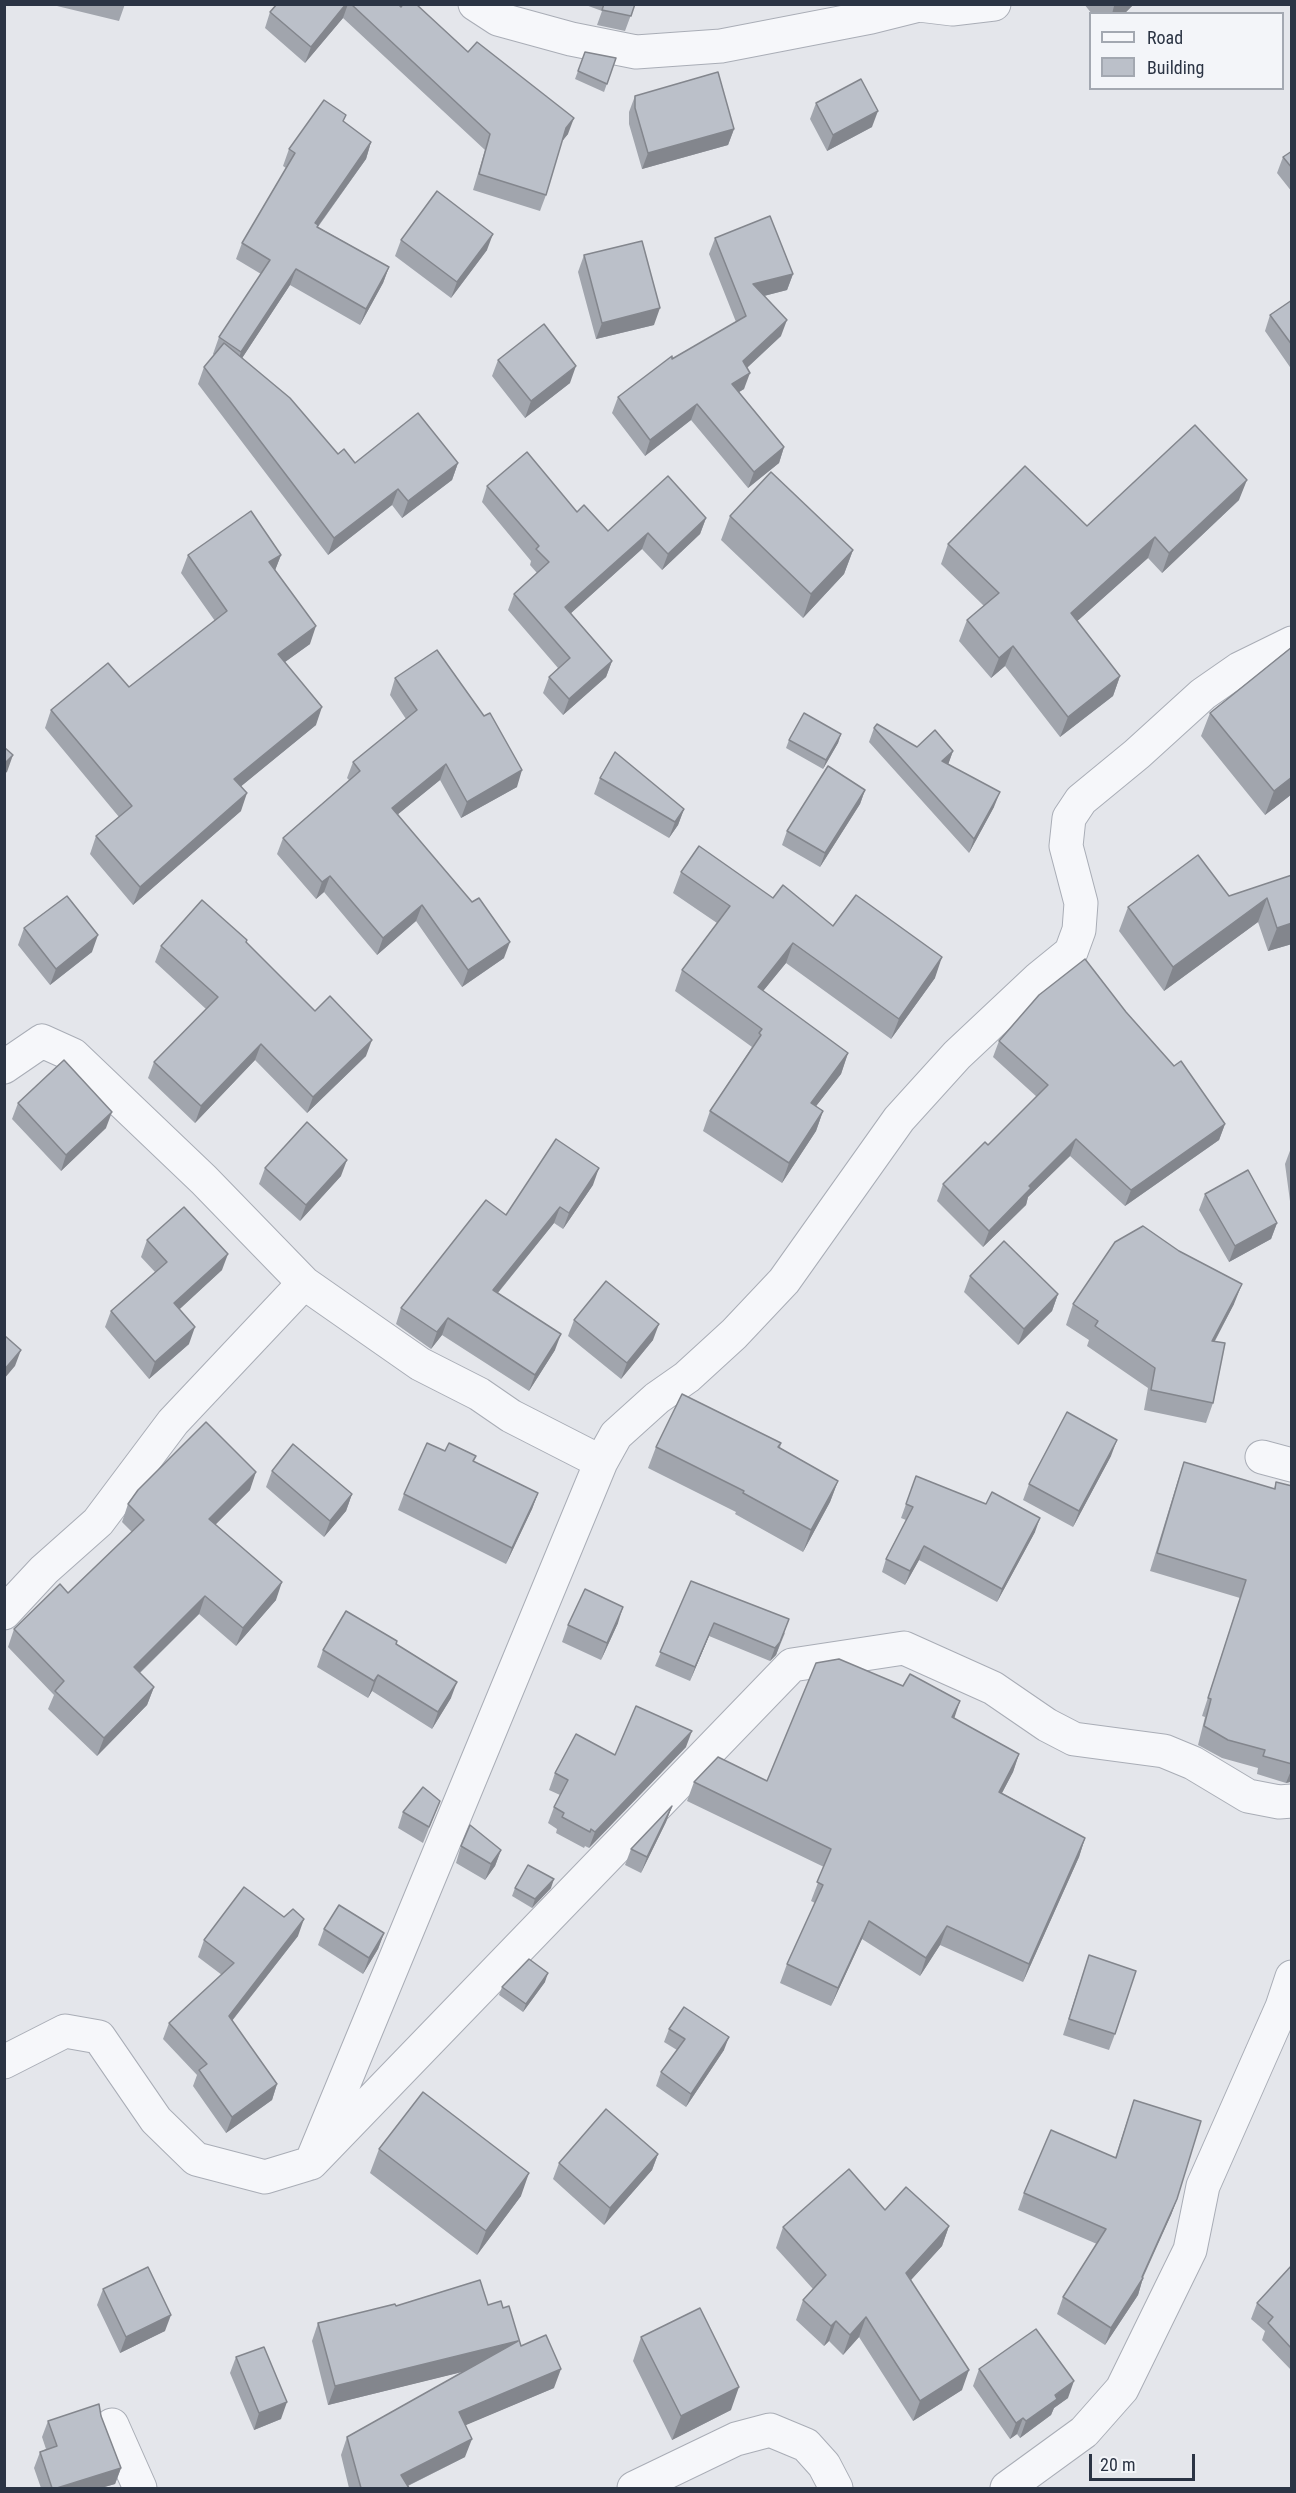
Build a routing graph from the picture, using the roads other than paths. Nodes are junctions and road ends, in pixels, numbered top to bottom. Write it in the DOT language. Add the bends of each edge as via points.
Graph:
graph roads {
  1 [pos="475,4"];
  2 [pos="994,4"];
  3 [pos="1292,643"];
  4 [pos="4,1067"];
  5 [pos="304,1283"];
  6 [pos="601,1462"];
  7 [pos="4,1613"];
  8 [pos="1292,1801"];
  9 [pos="1292,1977"];
  10 [pos="4,2062"];
  11 [pos="311,2163"];
  12 [pos="112,2425"];
  13 [pos="140,2488"];
  14 [pos="634,2488"];
  15 [pos="836,2488"];
  16 [pos="1007,2488"];
  1 -- 2 [label="street" via="498,19 636,52 722,46 920,5 952,9"];
  3 -- 6 [label="street" via="1239,669 1203,694 1081,800 1069,818 1066,846 1081,903 1079,930 1071,952 957,1055 899,1119 784,1281 687,1377 615,1435"];
  4 -- 5 [label="street" via="42,1041 73,1055 204,1180"];
  5 -- 6 [label="street" via="420,1364"];
  5 -- 7 [label="street" via="173,1422 98,1522 44,1570"];
  6 -- 11 [label="street"];
  8 -- 11 [label="street" via="1248,1796 1164,1750 1074,1739 993,1688 904,1648 792,1665"];
  9 -- 16 [label="street" via="1203,2186 1190,2250 1122,2389 1084,2432"];
  10 -- 11 [label="street" via="64,2031 99,2037 156,2120 196,2159 265,2177"];
  12 -- 13 [label="street"];
  14 -- 15 [label="street" via="736,2439 770,2430 806,2445 824,2465"];
}
